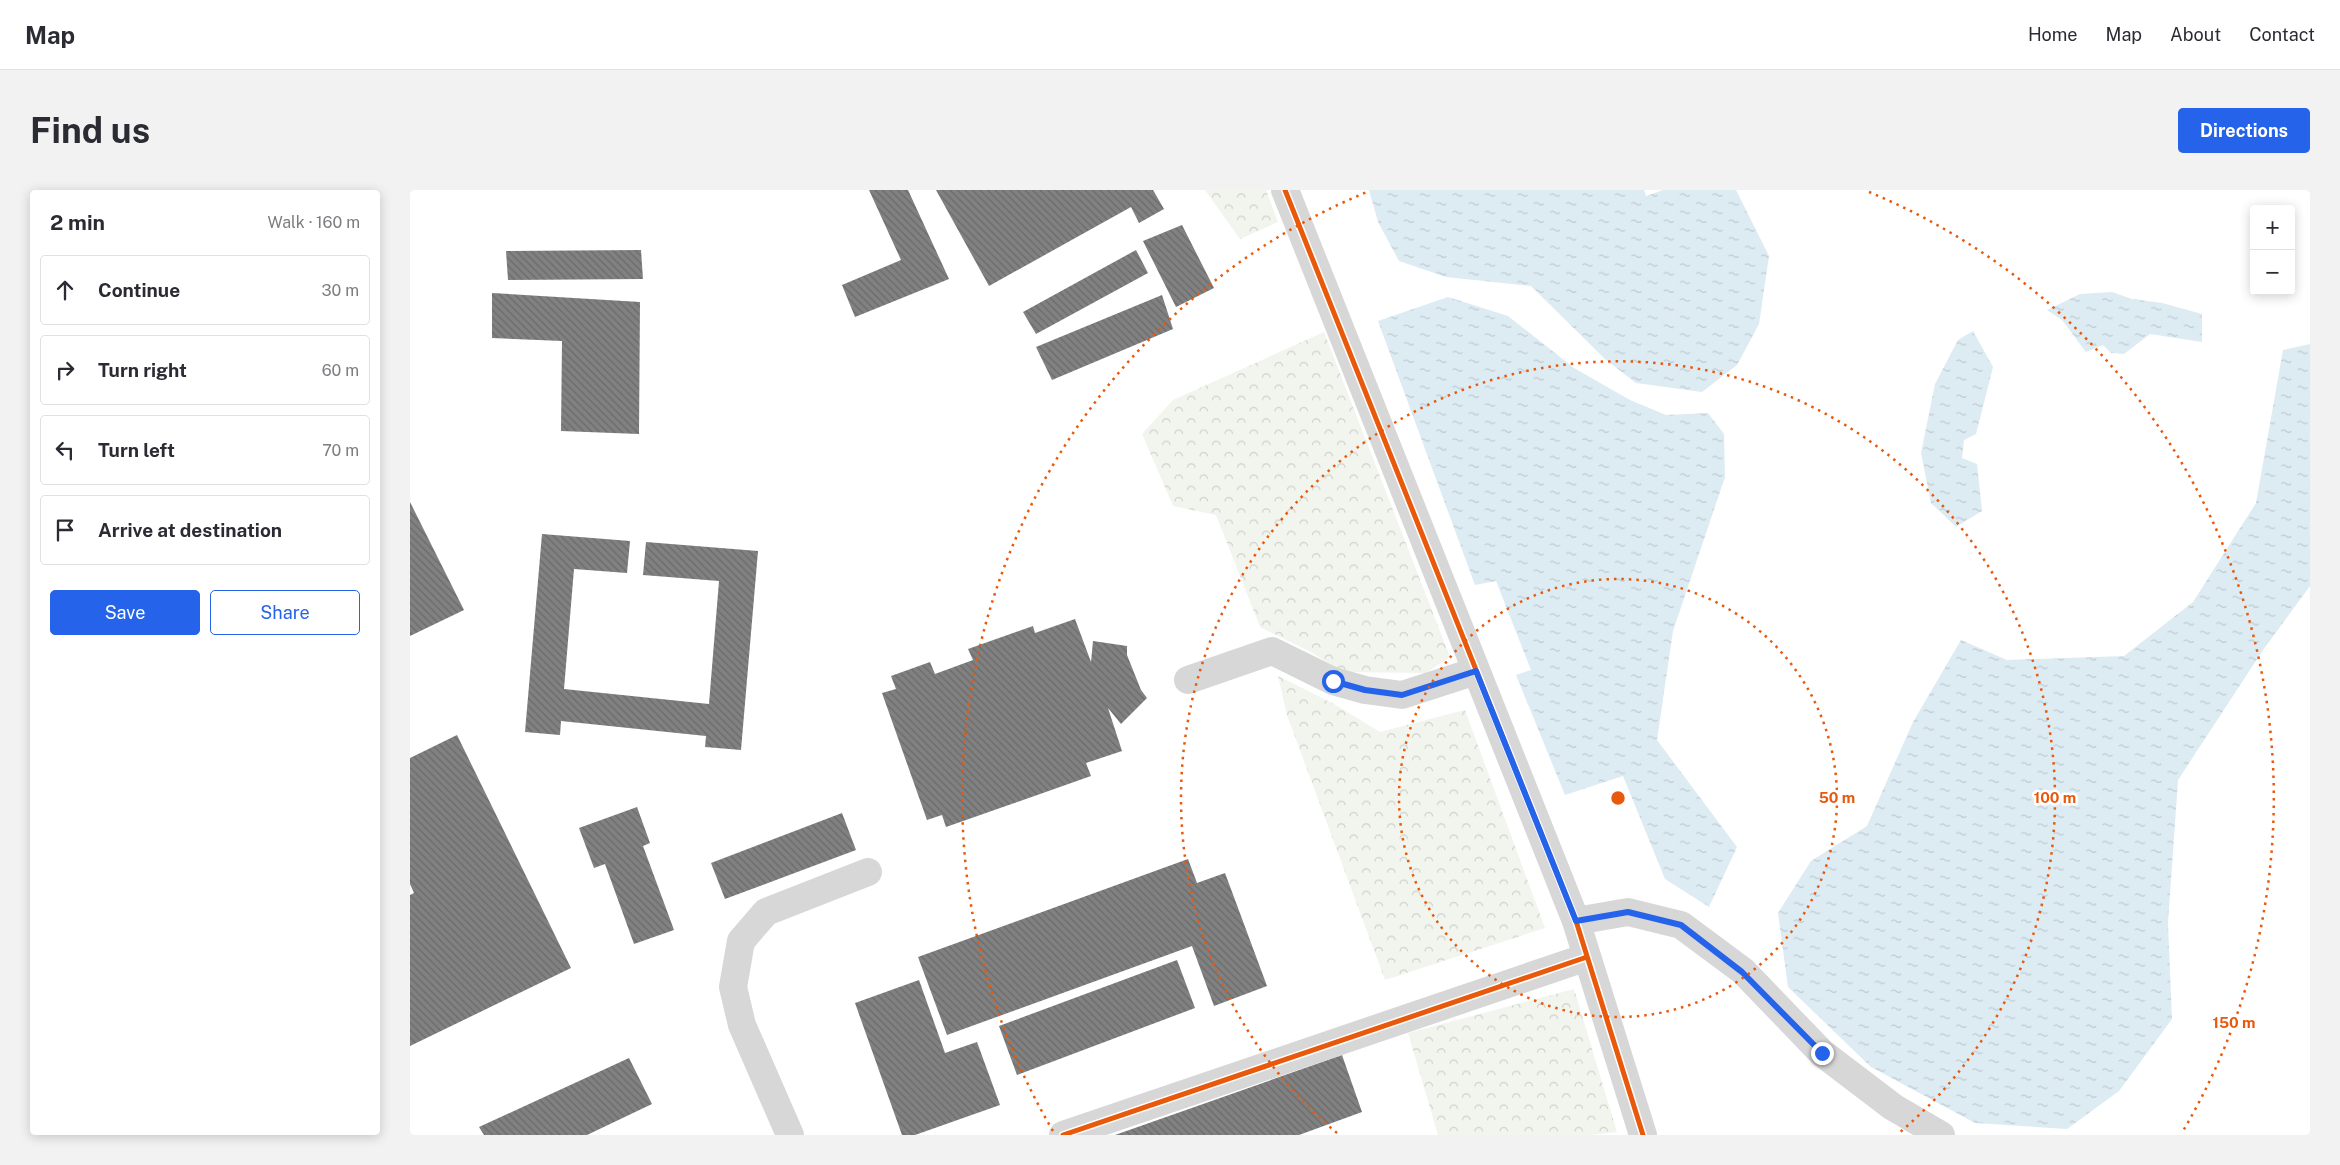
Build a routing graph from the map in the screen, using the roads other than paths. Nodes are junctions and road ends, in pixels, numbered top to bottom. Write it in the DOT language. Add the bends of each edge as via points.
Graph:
graph roads {
  1 [pos="1285,190"];
  2 [pos="1476,671"];
  3 [pos="1188,680"];
  4 [pos="868,872"];
  5 [pos="1576,921"];
  6 [pos="1587,957"];
  7 [pos="790,1135"];
  8 [pos="1063,1135"];
  9 [pos="1643,1135"];
  10 [pos="1941,1135"];
  1 -- 2 [label="street"];
  2 -- 3 [label="street" via="1402,695 1333,681 1272,652"];
  2 -- 5 [label="street"];
  4 -- 7 [label="street" via="766,912 741,941 733,987 742,1025"];
  5 -- 6 [label="street"];
  5 -- 10 [label="street" via="1628,912 1681,925 1742,972 1822,1053 1893,1107"];
  6 -- 8 [label="street"];
  6 -- 9 [label="street"];
}
